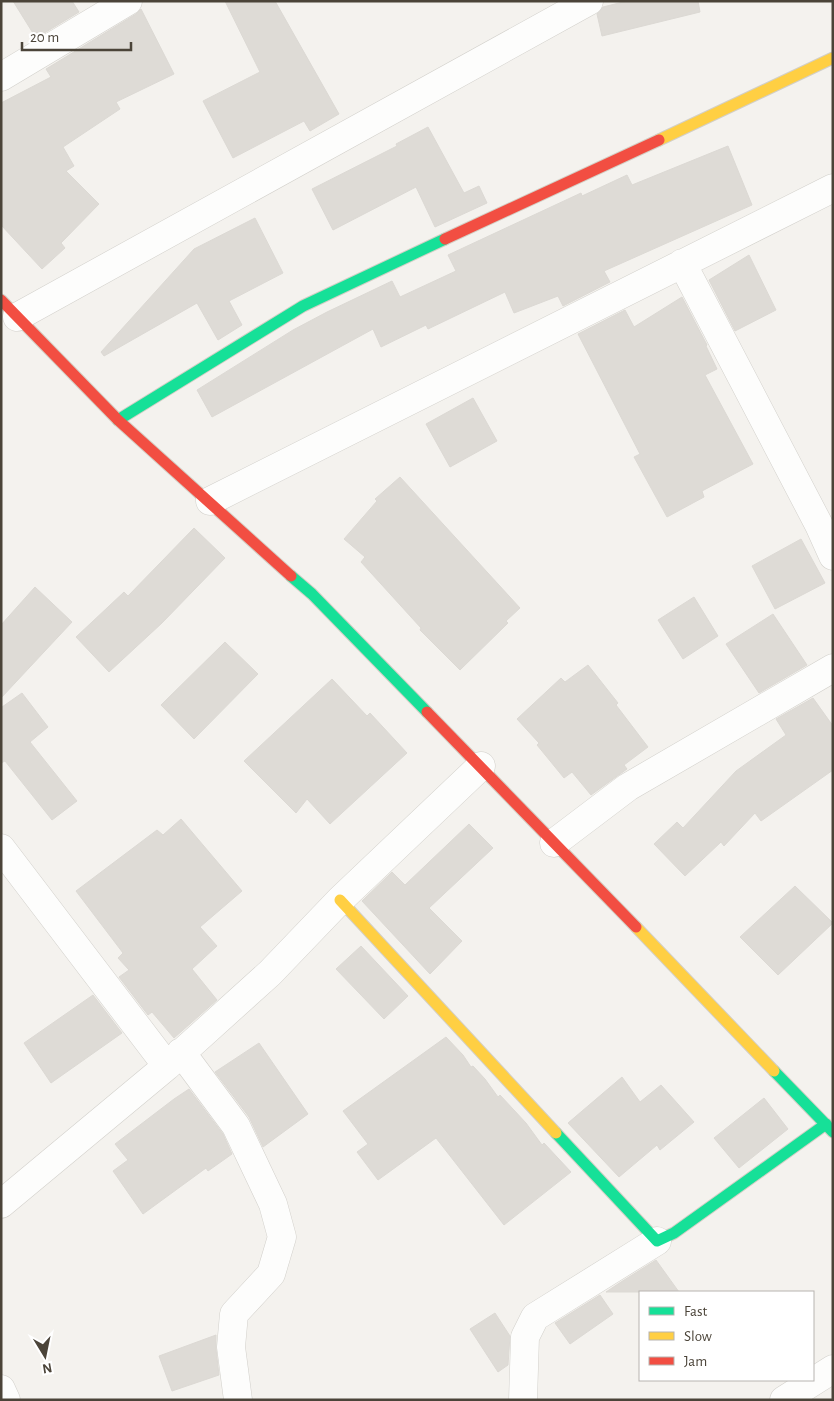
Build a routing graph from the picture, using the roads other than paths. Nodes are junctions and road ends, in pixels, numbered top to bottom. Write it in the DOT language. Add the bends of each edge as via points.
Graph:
graph roads {
  1 [pos="128,1"];
  2 [pos="589,1"];
  3 [pos="833,58"];
  4 [pos="1,78"];
  5 [pos="833,188"];
  6 [pos="682,263"];
  7 [pos="9,308"];
  8 [pos="118,420"];
  9 [pos="210,501"];
  10 [pos="826,521"];
  11 [pos="833,556"];
  12 [pos="833,668"];
  13 [pos="480,766"];
  14 [pos="554,843"];
  15 [pos="1,848"];
  16 [pos="340,900"];
  17 [pos="174,1059"];
  18 [pos="829,1128"];
  19 [pos="1,1204"];
  20 [pos="657,1241"];
  21 [pos="833,1369"];
  22 [pos="1,1389"];
  23 [pos="6,1400"];
  24 [pos="238,1400"];
  25 [pos="523,1400"];
  26 [pos="784,1400"];
  1 -- 4 [label="street"];
  2 -- 7 [label="street"];
  3 -- 8 [label="street" via="302,306"];
  5 -- 6 [label="street"];
  6 -- 9 [label="street"];
  6 -- 10 [label="street"];
  7 -- 8 [label="street"];
  8 -- 9 [label="street"];
  9 -- 13 [label="street" via="312,594"];
  10 -- 11 [label="street"];
  12 -- 14 [label="street" via="628,786"];
  13 -- 14 [label="street"];
  13 -- 16 [label="street"];
  14 -- 18 [label="street"];
  15 -- 17 [label="street"];
  16 -- 17 [label="street" via="270,974"];
  16 -- 20 [label="street"];
  17 -- 19 [label="street"];
  17 -- 24 [label="street" via="236,1126 273,1204 282,1237 270,1274 234,1314 231,1348"];
  18 -- 20 [label="street" via="674,1233"];
  20 -- 25 [label="street" via="535,1316 525,1337"];
  21 -- 26 [label="street"];
  22 -- 23 [label="street"];
}
